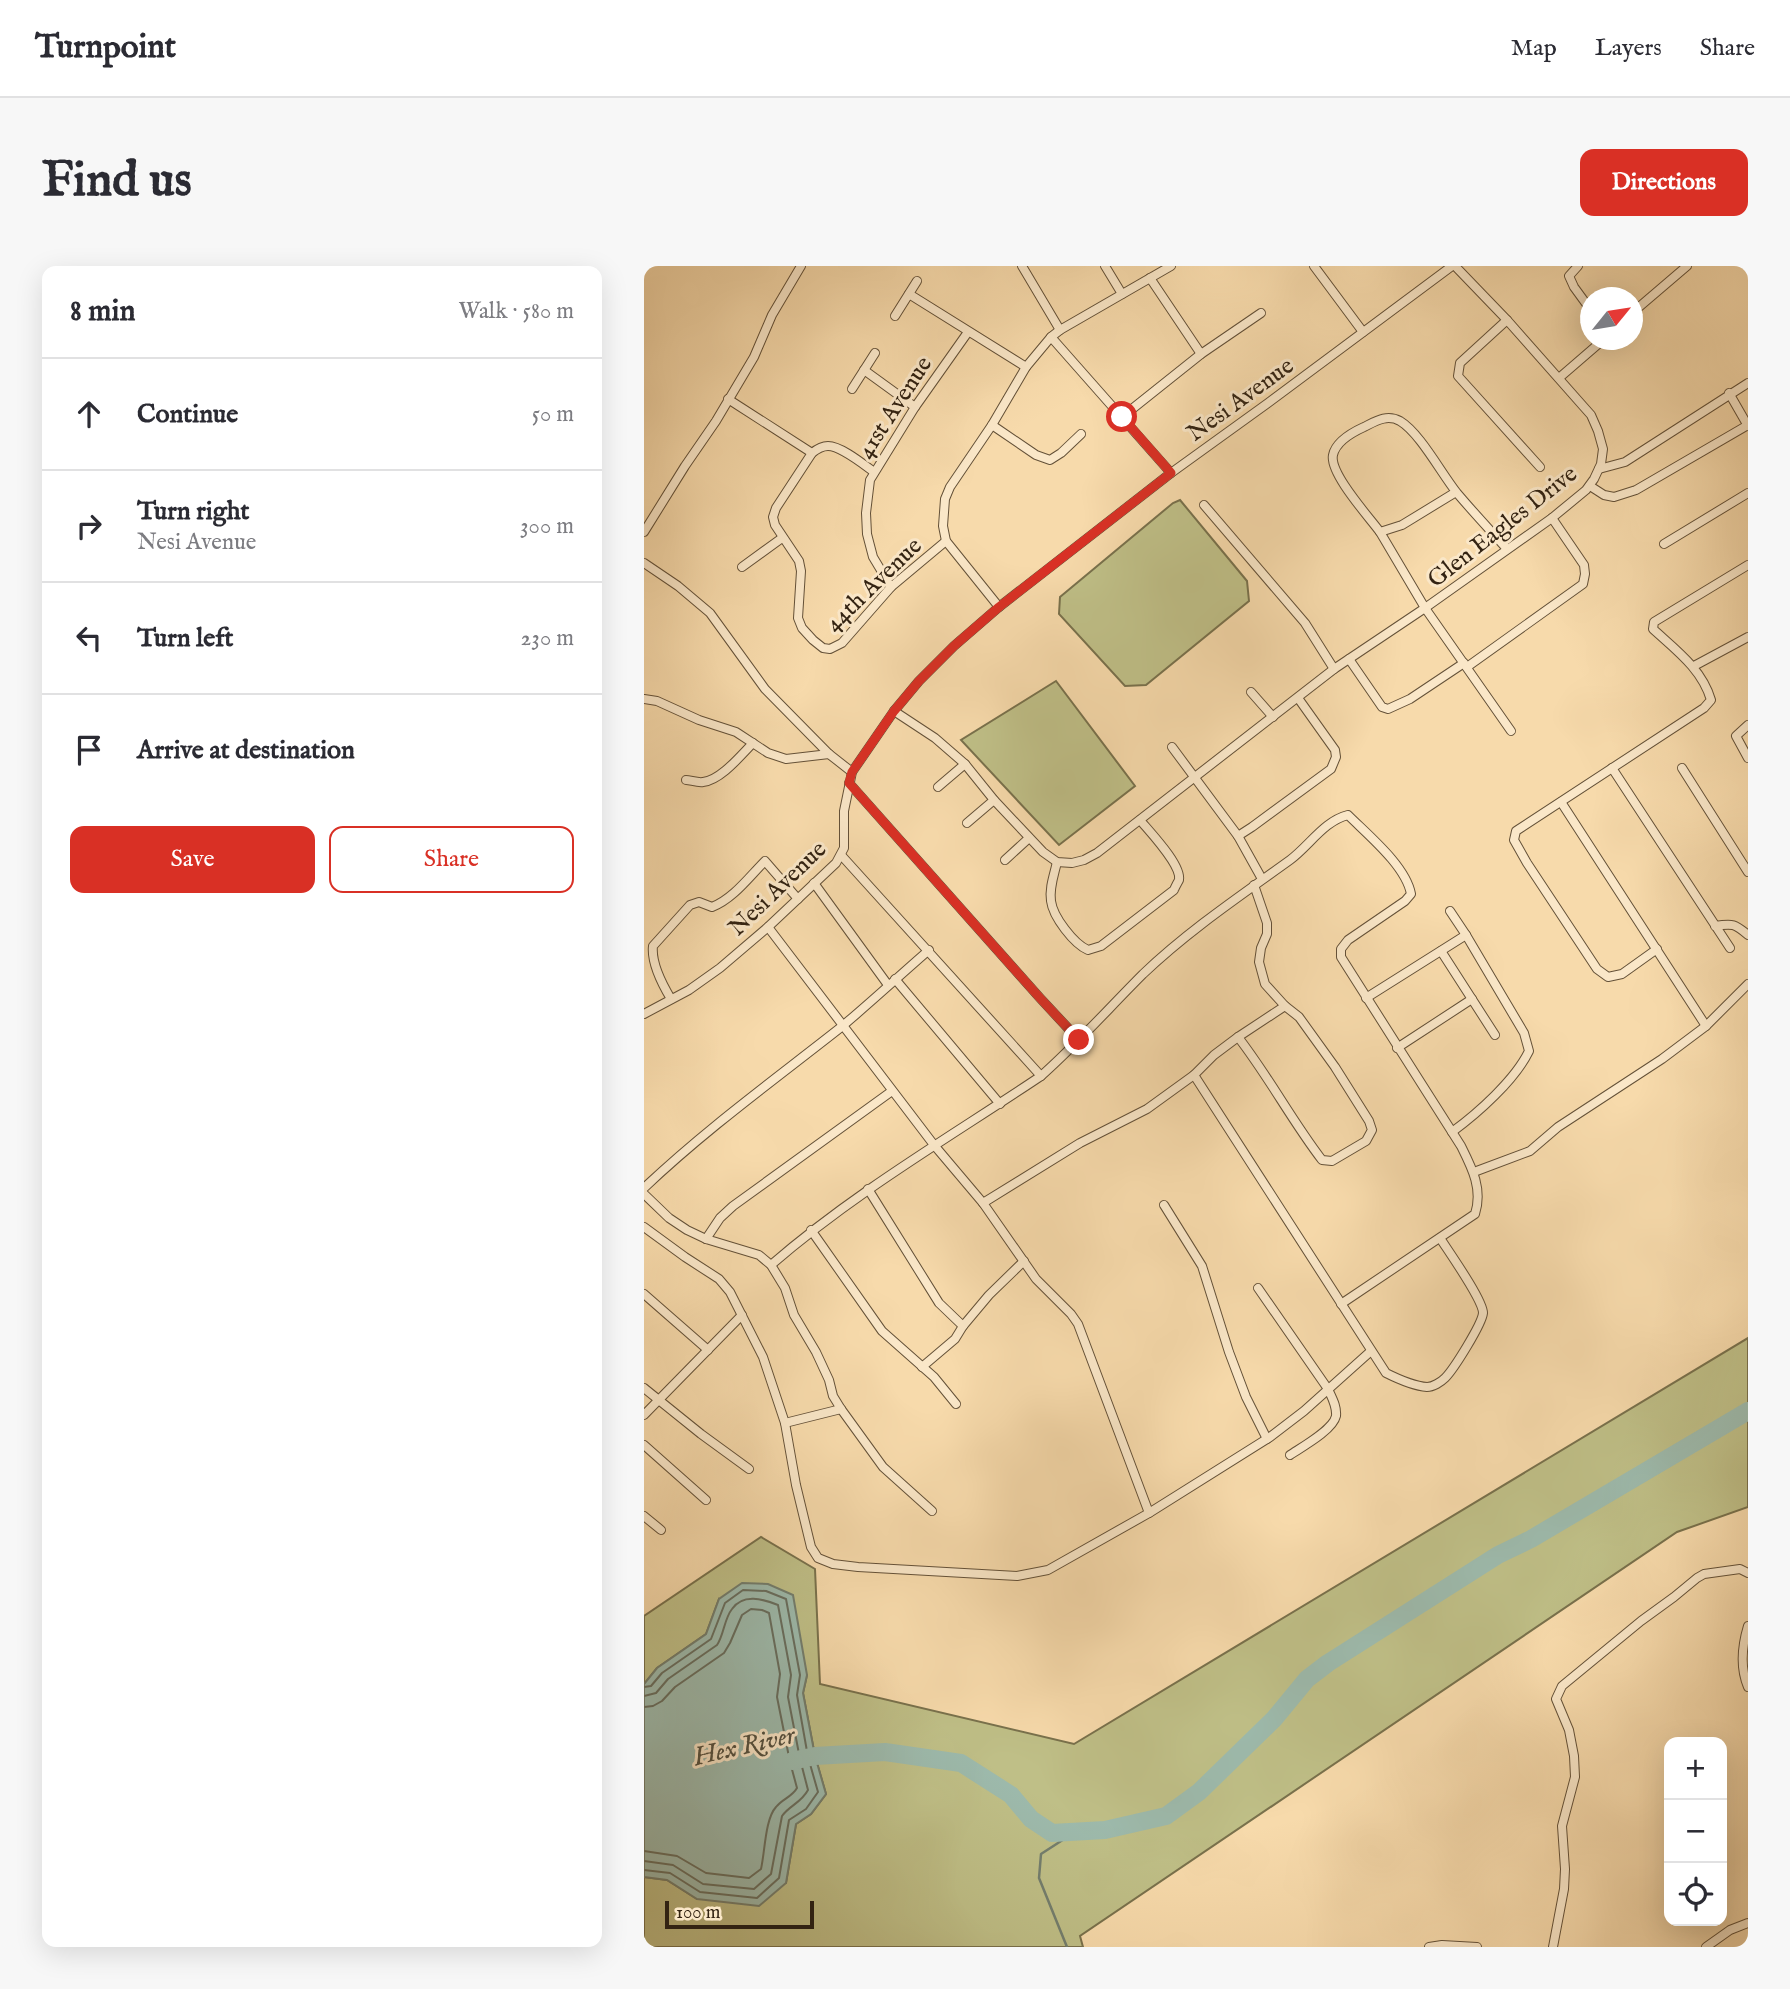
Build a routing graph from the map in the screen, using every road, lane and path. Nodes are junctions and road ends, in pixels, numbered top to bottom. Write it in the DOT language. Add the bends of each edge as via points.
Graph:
graph roads {
  1 [pos="801,266"];
  2 [pos="1022,266"];
  3 [pos="1105,266"];
  4 [pos="1171,266"];
  5 [pos="1314,266"];
  6 [pos="1453,266"];
  7 [pos="1578,266"];
  8 [pos="1687,266"];
  9 [pos="1150,278"];
  10 [pos="917,281"];
  11 [pos="909,294"];
  12 [pos="1122,294"];
  13 [pos="1580,295"];
  14 [pos="1643,304"];
  15 [pos="1262,313"];
  16 [pos="895,316"];
  17 [pos="1507,320"];
  18 [pos="1060,330"];
  19 [pos="968,332"];
  20 [pos="1363,332"];
  21 [pos="1051,337"];
  22 [pos="1591,350"];
  23 [pos="875,353"];
  24 [pos="1201,354"];
  25 [pos="1027,367"];
  26 [pos="864,370"];
  27 [pos="1559,378"];
  28 [pos="1748,383"];
  29 [pos="852,389"];
  30 [pos="1729,393"];
  31 [pos="728,399"];
  32 [pos="915,407"];
  33 [pos="1122,417"];
  34 [pos="992,425"];
  35 [pos="1748,425"];
  36 [pos="1081,434"];
  37 [pos="813,453"];
  38 [pos="1540,467"];
  39 [pos="1599,470"];
  40 [pos="874,472"];
  41 [pos="1171,473"];
  42 [pos="1590,486"];
  43 [pos="1456,492"];
  44 [pos="1748,493"];
  45 [pos="1205,505"];
  46 [pos="1552,518"];
  47 [pos="647,519"];
  48 [pos="1380,531"];
  49 [pos="644,532"];
  50 [pos="782,538"];
  51 [pos="946,541"];
  52 [pos="1664,544"];
  53 [pos="1507,549"];
  54 [pos="644,563"];
  55 [pos="1748,565"];
  56 [pos="742,567"];
  57 [pos="891,587"];
  58 [pos="999,607"];
  59 [pos="1425,608"];
  60 [pos="1748,636"];
  61 [pos="1349,659"];
  62 [pos="1465,665"];
  63 [pos="1693,666"];
  64 [pos="1334,669"];
  65 [pos="1251,692"];
  66 [pos="1298,698"];
  67 [pos="644,699"];
  68 [pos="894,711"];
  69 [pos="1273,717"];
  70 [pos="1748,725"];
  71 [pos="1511,731"];
  72 [pos="753,743"];
  73 [pos="1172,747"];
  74 [pos="829,754"];
  75 [pos="1748,758"];
  76 [pos="965,764"];
  77 [pos="1612,768"];
  78 [pos="1682,768"];
  79 [pos="852,772"];
  80 [pos="1195,778"];
  81 [pos="685,779"];
  82 [pos="849,783"];
  83 [pos="938,787"];
  84 [pos="994,800"];
  85 [pos="1561,802"];
  86 [pos="1140,820"];
  87 [pos="967,822"];
  88 [pos="1238,836"];
  89 [pos="1029,838"];
  90 [pos="841,855"];
  91 [pos="1005,860"];
  92 [pos="1057,862"];
  93 [pos="1748,872"];
  94 [pos="1258,882"];
  95 [pos="814,883"];
  96 [pos="797,899"];
  97 [pos="1450,911"];
  98 [pos="1716,926"];
  99 [pos="768,927"];
  100 [pos="1466,935"];
  101 [pos="1748,935"];
  102 [pos="1730,948"];
  103 [pos="1657,949"];
  104 [pos="929,950"];
  105 [pos="1441,951"];
  106 [pos="892,982"];
  107 [pos="1748,984"];
  108 [pos="1366,998"];
  109 [pos="671,999"];
  110 [pos="1472,999"];
  111 [pos="1285,1006"];
  112 [pos="644,1014"];
  113 [pos="843,1025"];
  114 [pos="1706,1026"];
  115 [pos="1495,1035"];
  116 [pos="1238,1037"];
  117 [pos="1079,1040"];
  118 [pos="1397,1048"];
  119 [pos="1194,1075"];
  120 [pos="1041,1076"];
  121 [pos="892,1091"];
  122 [pos="1000,1104"];
  123 [pos="1452,1132"];
  124 [pos="934,1145"];
  125 [pos="1474,1172"];
  126 [pos="644,1188"];
  127 [pos="868,1189"];
  128 [pos="644,1194"];
  129 [pos="983,1203"];
  130 [pos="1164,1205"];
  131 [pos="644,1227"];
  132 [pos="811,1230"];
  133 [pos="706,1238"];
  134 [pos="1440,1238"];
  135 [pos="1024,1261"];
  136 [pos="771,1265"];
  137 [pos="1258,1288"];
  138 [pos="644,1294"];
  139 [pos="1341,1304"];
  140 [pos="743,1315"];
  141 [pos="963,1326"];
  142 [pos="708,1350"];
  143 [pos="1371,1351"];
  144 [pos="922,1367"];
  145 [pos="644,1388"];
  146 [pos="1328,1390"];
  147 [pos="659,1401"];
  148 [pos="956,1404"];
  149 [pos="841,1409"];
  150 [pos="644,1415"];
  151 [pos="785,1423"];
  152 [pos="1267,1439"];
  153 [pos="644,1445"];
  154 [pos="1290,1455"];
  155 [pos="749,1469"];
  156 [pos="706,1500"];
  157 [pos="932,1511"];
  158 [pos="1149,1513"];
  159 [pos="644,1516"];
  160 [pos="661,1530"];
  161 [pos="1748,1573"];
  162 [pos="1748,1626"];
  163 [pos="1748,1687"];
  164 [pos="1748,1923"];
  165 [pos="1429,1947"];
  166 [pos="1477,1947"];
  167 [pos="1553,1947"];
  168 [pos="1706,1947"];
  1 -- 31 [label="street"];
  2 -- 18 [label="street"];
  3 -- 12 [label="street"];
  4 -- 9 [label="street"];
  5 -- 20 [label="street"];
  6 -- 17 [label="street, Glen Eagles Drive"];
  6 -- 20 [label="street, Nesi Avenue"];
  7 -- 13 [label="street" via="1569,276"];
  8 -- 14 [label="street"];
  9 -- 12 [label="street"];
  9 -- 24 [label="street"];
  10 -- 11 [label="street"];
  11 -- 16 [label="street"];
  11 -- 19 [label="street"];
  12 -- 18 [label="street"];
  15 -- 24 [label="street"];
  17 -- 27 [label="street, Glen Eagles Drive"];
  17 -- 38 [label="street" via="1460,363 1458,376"];
  18 -- 21 [label="street"];
  19 -- 25 [label="street"];
  19 -- 32 [label="street, 41st Avenue"];
  20 -- 41 [label="street, Nesi Avenue"];
  21 -- 25 [label="street"];
  21 -- 33 [label="street"];
  22 -- 27 [label="street"];
  23 -- 26 [label="street"];
  24 -- 33 [label="street"];
  25 -- 34 [label="street"];
  26 -- 29 [label="street"];
  26 -- 32 [label="street"];
  27 -- 39 [label="street, Glen Eagles Drive" via="1591,415 1598,431 1603,449"];
  28 -- 30 [label="street"];
  30 -- 35 [label="street"];
  30 -- 39 [label="street" via="1625,462"];
  31 -- 37 [label="street"];
  31 -- 47 [label="street"];
  32 -- 40 [label="street, 41st Avenue"];
  33 -- 41 [label="street"];
  34 -- 36 [label="street" via="1036,456 1050,460"];
  34 -- 51 [label="street" via="950,486 943,514"];
  35 -- 42 [label="street" via="1636,490 1614,497"];
  37 -- 40 [label="street" via="830,446"];
  37 -- 50 [label="street, 44th Avenue" via="776,508 773,517"];
  39 -- 42 [label="street, Glen Eagles Drive"];
  40 -- 57 [label="street, 41st Avenue" via="867,534 873,557"];
  41 -- 58 [label="street, Nesi Avenue"];
  42 -- 46 [label="street, Glen Eagles Drive"];
  43 -- 48 [label="street" via="1402,524"];
  43 -- 48 [label="street" via="1409,428 1397,419 1383,418 1354,432 1341,441 1333,454 1333,466"];
  43 -- 53 [label="street"];
  44 -- 52 [label="street"];
  45 -- 64 [label="street" via="1305,623"];
  46 -- 53 [label="street, Glen Eagles Drive"];
  46 -- 62 [label="street" via="1584,565 1583,584"];
  47 -- 49 [label="street"];
  48 -- 59 [label="street"];
  50 -- 56 [label="street"];
  50 -- 57 [label="street, 44th Avenue" via="801,571 798,618 802,628 824,648 842,643"];
  51 -- 57 [label="street, 44th Avenue"];
  51 -- 58 [label="street"];
  53 -- 59 [label="street, Glen Eagles Drive"];
  54 -- 74 [label="street" via="710,613 765,689"];
  55 -- 63 [label="street" via="1654,622 1653,629"];
  58 -- 68 [label="street, Nesi Avenue" via="939,660"];
  59 -- 61 [label="street, Glen Eagles Drive"];
  59 -- 62 [label="street"];
  60 -- 63 [label="street"];
  61 -- 62 [label="street" via="1382,707 1388,709"];
  61 -- 64 [label="street, Glen Eagles Drive"];
  62 -- 71 [label="street"];
  63 -- 77 [label="street" via="1711,700"];
  64 -- 66 [label="street, Glen Eagles Drive"];
  65 -- 69 [label="street"];
  66 -- 69 [label="street, Glen Eagles Drive"];
  66 -- 88 [label="street" via="1335,750 1331,769"];
  67 -- 72 [label="street" via="736,732"];
  68 -- 76 [label="street"];
  68 -- 79 [label="street, Nesi Avenue"];
  69 -- 80 [label="street, Glen Eagles Drive"];
  70 -- 75 [label="street" via="1736,736"];
  72 -- 74 [label="street" via="786,759"];
  72 -- 81 [label="street" via="715,777 703,782"];
  73 -- 80 [label="street"];
  74 -- 79 [label="street"];
  76 -- 83 [label="street"];
  76 -- 84 [label="street"];
  77 -- 85 [label="street"];
  77 -- 98 [label="street"];
  78 -- 93 [label="street"];
  79 -- 82 [label="street, Nesi Avenue"];
  80 -- 86 [label="street, Glen Eagles Drive"];
  80 -- 88 [label="street"];
  82 -- 90 [label="street, Nesi Avenue"];
  82 -- 117 [label="street"];
  84 -- 87 [label="street"];
  84 -- 89 [label="street"];
  85 -- 103 [label="street"];
  85 -- 103 [label="street" via="1516,831 1514,840 1527,863 1597,969 1608,977 1622,974"];
  86 -- 92 [label="street, Glen Eagles Drive" via="1084,860"];
  86 -- 92 [label="street" via="1171,859 1179,880 1174,890 1101,946 1083,947 1053,910 1051,890"];
  88 -- 94 [label="street"];
  89 -- 91 [label="street"];
  89 -- 92 [label="street"];
  90 -- 95 [label="street, Nesi Avenue"];
  90 -- 104 [label="street"];
  94 -- 108 [label="street" via="1336,818 1348,814 1396,864 1410,884 1411,894 1341,949 1341,957"];
  94 -- 111 [label="street" via="1267,923 1259,962 1265,984"];
  94 -- 117 [label="street" via="1161,959"];
  95 -- 96 [label="street, Nesi Avenue"];
  95 -- 106 [label="street"];
  96 -- 99 [label="street, Nesi Avenue"];
  96 -- 109 [label="street" via="765,861 719,904 690,905 653,946 653,957"];
  97 -- 100 [label="street"];
  98 -- 101 [label="street" via="1730,924"];
  98 -- 102 [label="street"];
  99 -- 109 [label="street, Nesi Avenue" via="704,980"];
  99 -- 113 [label="street"];
  100 -- 105 [label="street"];
  100 -- 123 [label="street" via="1530,1051 1474,1116"];
  103 -- 114 [label="street"];
  104 -- 106 [label="street"];
  104 -- 120 [label="street"];
  105 -- 108 [label="street"];
  105 -- 110 [label="street"];
  106 -- 113 [label="street"];
  106 -- 122 [label="street"];
  107 -- 114 [label="street"];
  108 -- 118 [label="street"];
  109 -- 112 [label="street, Nesi Avenue"];
  110 -- 115 [label="street"];
  110 -- 118 [label="street"];
  111 -- 116 [label="street"];
  111 -- 116 [label="street" via="1300,1017 1369,1121 1366,1140 1332,1161 1322,1160"];
  113 -- 121 [label="street"];
  113 -- 126 [label="street"];
  114 -- 125 [label="street" via="1530,1151"];
  116 -- 119 [label="street"];
  117 -- 120 [label="street"];
  118 -- 123 [label="street"];
  119 -- 129 [label="street" via="1147,1109 1080,1143"];
  119 -- 139 [label="street"];
  120 -- 122 [label="street"];
  121 -- 124 [label="street"];
  121 -- 133 [label="street" via="733,1206"];
  122 -- 124 [label="street"];
  123 -- 125 [label="street"];
  124 -- 127 [label="street"];
  124 -- 129 [label="street"];
  125 -- 134 [label="street" via="1479,1202 1475,1214"];
  127 -- 132 [label="street"];
  127 -- 141 [label="street" via="939,1303"];
  128 -- 133 [label="street" via="668,1218"];
  129 -- 135 [label="street"];
  130 -- 152 [label="street" via="1202,1266 1228,1352"];
  131 -- 140 [label="street" via="719,1279"];
  132 -- 136 [label="street"];
  132 -- 144 [label="street" via="882,1331"];
  133 -- 136 [label="street" via="759,1255"];
  134 -- 139 [label="street"];
  134 -- 143 [label="street" via="1481,1306 1483,1314 1468,1345 1446,1377 1428,1387 1386,1373"];
  135 -- 141 [label="street"];
  135 -- 158 [label="street" via="1078,1324"];
  136 -- 149 [label="street"];
  137 -- 146 [label="street"];
  138 -- 142 [label="street"];
  139 -- 143 [label="street"];
  140 -- 142 [label="street"];
  140 -- 151 [label="street"];
  141 -- 144 [label="street"];
  142 -- 147 [label="street"];
  143 -- 146 [label="street"];
  144 -- 148 [label="street"];
  145 -- 147 [label="street"];
  146 -- 152 [label="street"];
  146 -- 154 [label="street" via="1336,1418"];
  147 -- 150 [label="street"];
  147 -- 155 [label="street"];
  149 -- 151 [label="street"];
  149 -- 157 [label="street" via="883,1467"];
  151 -- 158 [label="street" via="811,1547 818,1558 833,1564 1035,1574 1058,1566"];
  152 -- 158 [label="street"];
  153 -- 156 [label="street"];
  159 -- 160 [label="street"];
  161 -- 167 [label="street" via="1740,1569 1697,1578 1562,1686 1556,1699 1569,1730 1575,1777 1562,1826 1564,1889"];
  162 -- 163 [label="street" via="1742,1652"];
  164 -- 168 [label="street"];
  165 -- 166 [label="street"];
}
